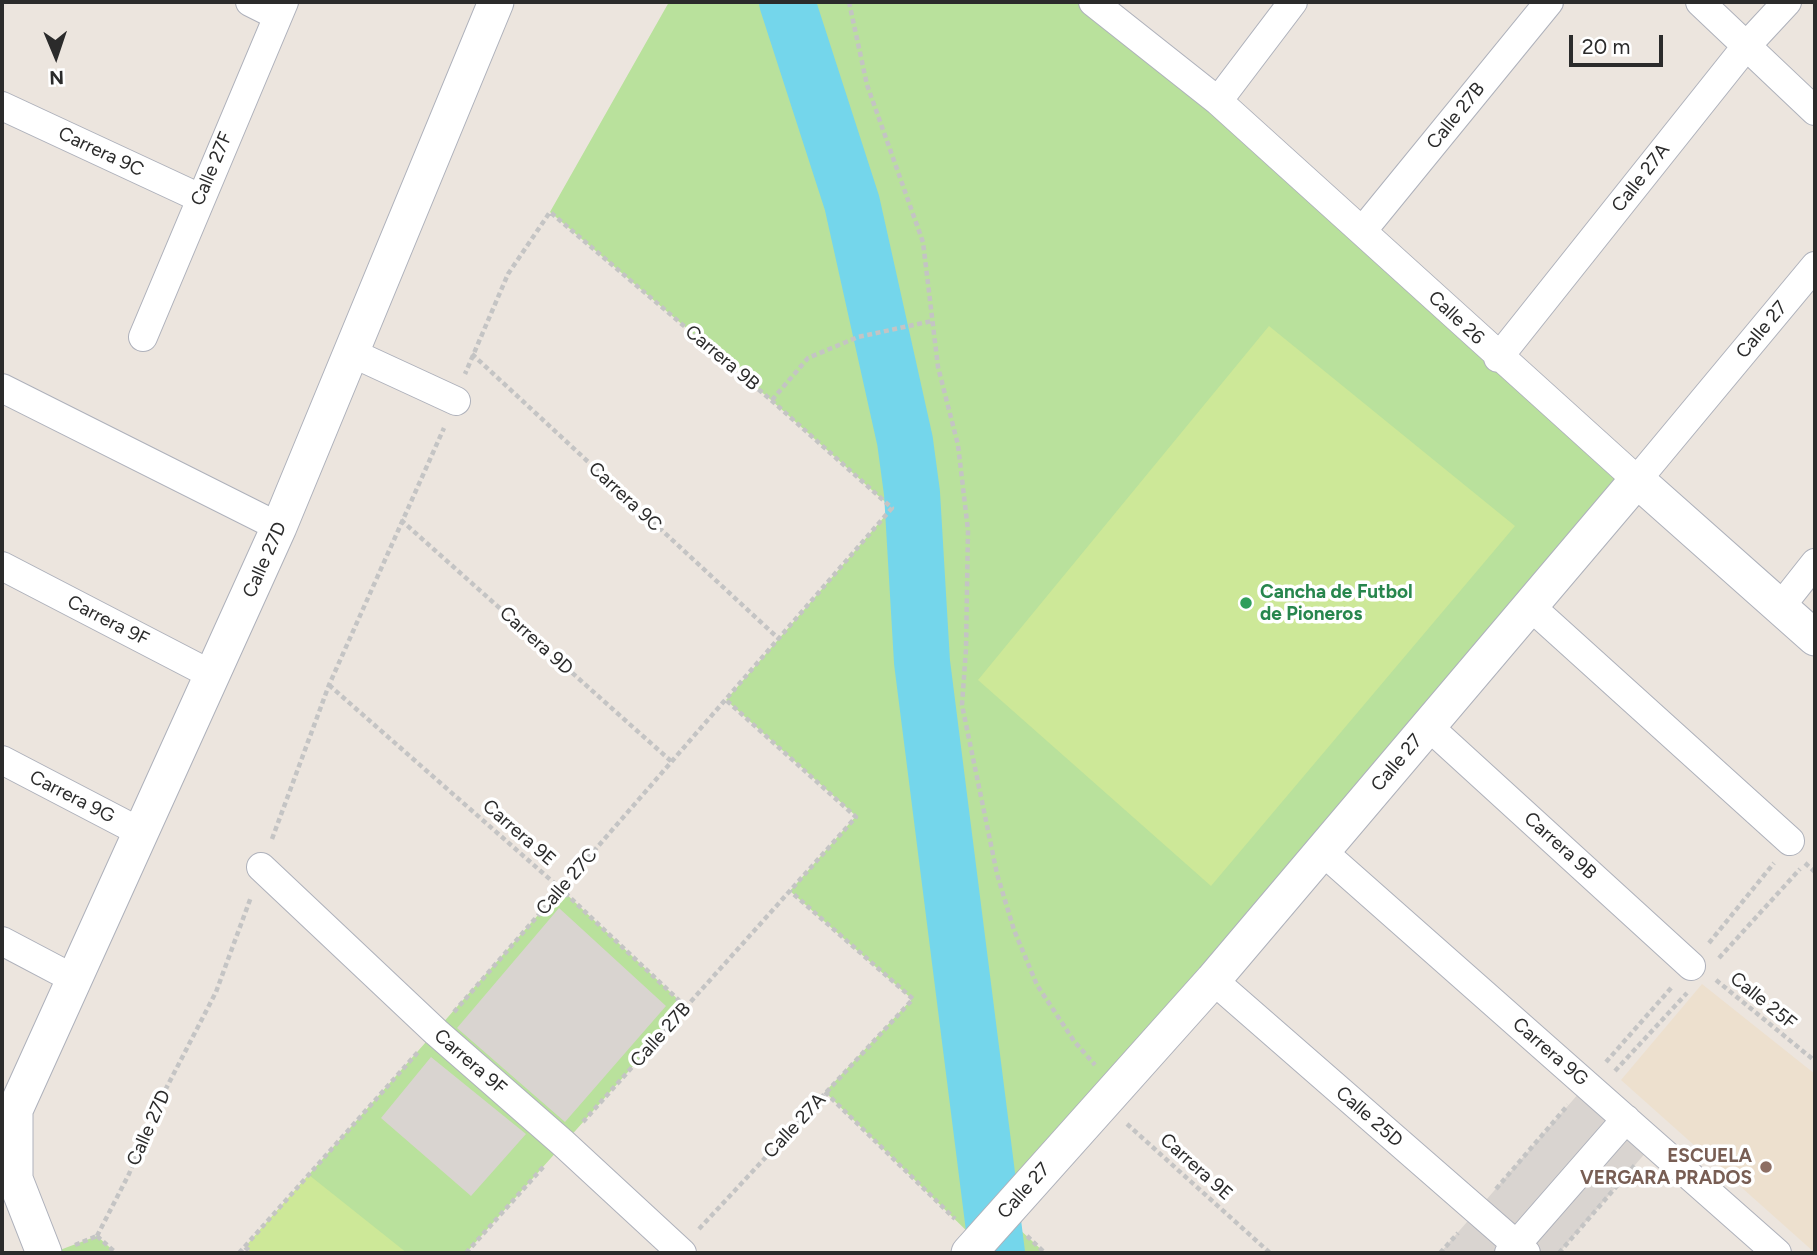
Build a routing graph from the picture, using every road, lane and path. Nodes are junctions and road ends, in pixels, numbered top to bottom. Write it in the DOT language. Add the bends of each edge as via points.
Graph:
graph roads {
  1 [pos="250,2"];
  2 [pos="496,2"];
  3 [pos="849,2"];
  4 [pos="1093,2"];
  5 [pos="1293,2"];
  6 [pos="1549,2"];
  7 [pos="1700,2"];
  8 [pos="1787,2"];
  9 [pos="281,9"];
  10 [pos="1748,44"];
  11 [pos="1218,101"];
  12 [pos="2,106"];
  13 [pos="1815,111"];
  14 [pos="200,198"];
  15 [pos="550,212"];
  16 [pos="1363,230"];
  17 [pos="1815,266"];
  18 [pos="932,321"];
  19 [pos="143,337"];
  20 [pos="352,353"];
  21 [pos="472,354"];
  22 [pos="1498,358"];
  23 [pos="2,388"];
  24 [pos="771,400"];
  25 [pos="456,401"];
  26 [pos="1637,480"];
  27 [pos="892,508"];
  28 [pos="401,520"];
  29 [pos="279,527"];
  30 [pos="1815,563"];
  31 [pos="2,566"];
  32 [pos="1530,606"];
  33 [pos="1781,606"];
  34 [pos="1815,638"];
  35 [pos="779,639"];
  36 [pos="214,676"];
  37 [pos="329,685"];
  38 [pos="726,700"];
  39 [pos="1428,726"];
  40 [pos="2,760"];
  41 [pos="671,762"];
  42 [pos="142,833"];
  43 [pos="1790,841"];
  44 [pos="1322,851"];
  45 [pos="261,867"];
  46 [pos="561,889"];
  47 [pos="790,891"];
  48 [pos="2,941"];
  49 [pos="1691,966"];
  50 [pos="76,980"];
  51 [pos="1213,980"];
  52 [pos="686,1007"];
  53 [pos="436,1032"];
  54 [pos="1815,1061"];
  55 [pos="1586,1085"];
  56 [pos="825,1092"];
  57 [pos="1110,1095"];
  58 [pos="8,1108"];
  59 [pos="1626,1119"];
  60 [pos="1654,1143"];
  61 [pos="564,1144"];
  62 [pos="1477,1211"];
  63 [pos="983,1238"];
  64 [pos="245,1247"];
  65 [pos="1517,1250"];
  66 [pos="681,1252"];
  67 [pos="44,1253"];
  68 [pos="116,1253"];
  69 [pos="239,1253"];
  70 [pos="252,1253"];
  71 [pos="466,1253"];
  72 [pos="1270,1253"];
  73 [pos="1440,1253"];
  74 [pos="1559,1253"];
  75 [pos="1777,1253"];
  1 -- 9 [label="street"];
  2 -- 20 [label="street, Calle 27D"];
  3 -- 18 [label="path, Carrera 9E" via="867,85 923,242"];
  4 -- 11 [label="street, Calle 26"];
  5 -- 11 [label="street"];
  6 -- 16 [label="street, Calle 27B"];
  7 -- 10 [label="street"];
  8 -- 10 [label="street, Calle 27A"];
  9 -- 14 [label="street, Calle 27F"];
  10 -- 13 [label="street"];
  10 -- 22 [label="street, Calle 27A"];
  11 -- 16 [label="street, Calle 26"];
  12 -- 14 [label="street, Carrera 9C"];
  14 -- 19 [label="street, Calle 27F"];
  15 -- 21 [label="path, Calle 27D" via="508,274"];
  15 -- 24 [label="path, Carrera 9B"];
  16 -- 22 [label="street, Calle 26"];
  17 -- 26 [label="street, Calle 27"];
  18 -- 24 [label="path" via="858,337 808,358"];
  18 -- 57 [label="path, Carrera 9E" via="938,367 958,445 968,530 962,705 997,874 1037,985"];
  20 -- 25 [label="street"];
  20 -- 29 [label="street, Calle 27D"];
  21 -- 25 [label="path, Calle 27D"];
  21 -- 35 [label="path, Carrera 9C"];
  22 -- 26 [label="street, Calle 26"];
  23 -- 29 [label="street"];
  24 -- 27 [label="path, Carrera 9B"];
  25 -- 28 [label="path, Calle 27D"];
  26 -- 32 [label="street, Calle 27"];
  26 -- 33 [label="street, Calle 26"];
  27 -- 35 [label="path, Calle 27C"];
  28 -- 37 [label="path, Calle 27D"];
  28 -- 41 [label="path, Carrera 9D"];
  29 -- 36 [label="street, Calle 27D"];
  30 -- 33 [label="street"];
  31 -- 36 [label="street, Carrera 9F"];
  32 -- 39 [label="street, Calle 27"];
  32 -- 43 [label="street"];
  33 -- 34 [label="street, Calle 26"];
  35 -- 38 [label="path, Calle 27C"];
  36 -- 42 [label="street, Calle 27D"];
  37 -- 45 [label="path, Calle 27D"];
  37 -- 46 [label="path, Carrera 9E"];
  38 -- 41 [label="path, Calle 27C"];
  38 -- 47 [label="path, Calle 27B" via="856,817"];
  39 -- 44 [label="street, Calle 27"];
  39 -- 49 [label="street, Carrera 9B"];
  40 -- 42 [label="street, Carrera 9G"];
  41 -- 46 [label="path, Calle 27C"];
  42 -- 50 [label="street, Calle 27D"];
  44 -- 51 [label="street, Calle 27"];
  44 -- 55 [label="street, Carrera 9G"];
  45 -- 53 [label="street, Carrera 9F"];
  45 -- 68 [label="path, Calle 27D" via="216,992 97,1236"];
  46 -- 52 [label="path, Carrera 9E"];
  46 -- 53 [label="path, Calle 27C"];
  47 -- 52 [label="path, Calle 27B"];
  47 -- 56 [label="path, Calle 27A" via="913,999"];
  48 -- 50 [label="street"];
  49 -- 54 [label="path, Calle 25F" via="1706,972"];
  50 -- 58 [label="street, Calle 27D"];
  51 -- 57 [label="street, Calle 27"];
  51 -- 62 [label="street, Calle 25D"];
  52 -- 61 [label="path, Calle 27B"];
  53 -- 61 [label="street, Carrera 9F"];
  53 -- 64 [label="path, Calle 27C"];
  55 -- 59 [label="street, Carrera 9G"];
  55 -- 62 [label="path"];
  56 -- 63 [label="path"];
  56 -- 66 [label="path, Calle 27A"];
  57 -- 63 [label="street, Calle 27"];
  57 -- 72 [label="path, Carrera 9E"];
  58 -- 67 [label="street" via="15,1179"];
  59 -- 60 [label="street, Carrera 9G"];
  59 -- 65 [label="street"];
  60 -- 74 [label="path"];
  60 -- 75 [label="street, Carrera 9G"];
  61 -- 66 [label="street, Carrera 9F"];
  61 -- 71 [label="path, Calle 27B"];
  62 -- 65 [label="street, Calle 25D"];
  62 -- 73 [label="path"];
  64 -- 69 [label="path, Calle 27C"];
  64 -- 70 [label="path"];
}
